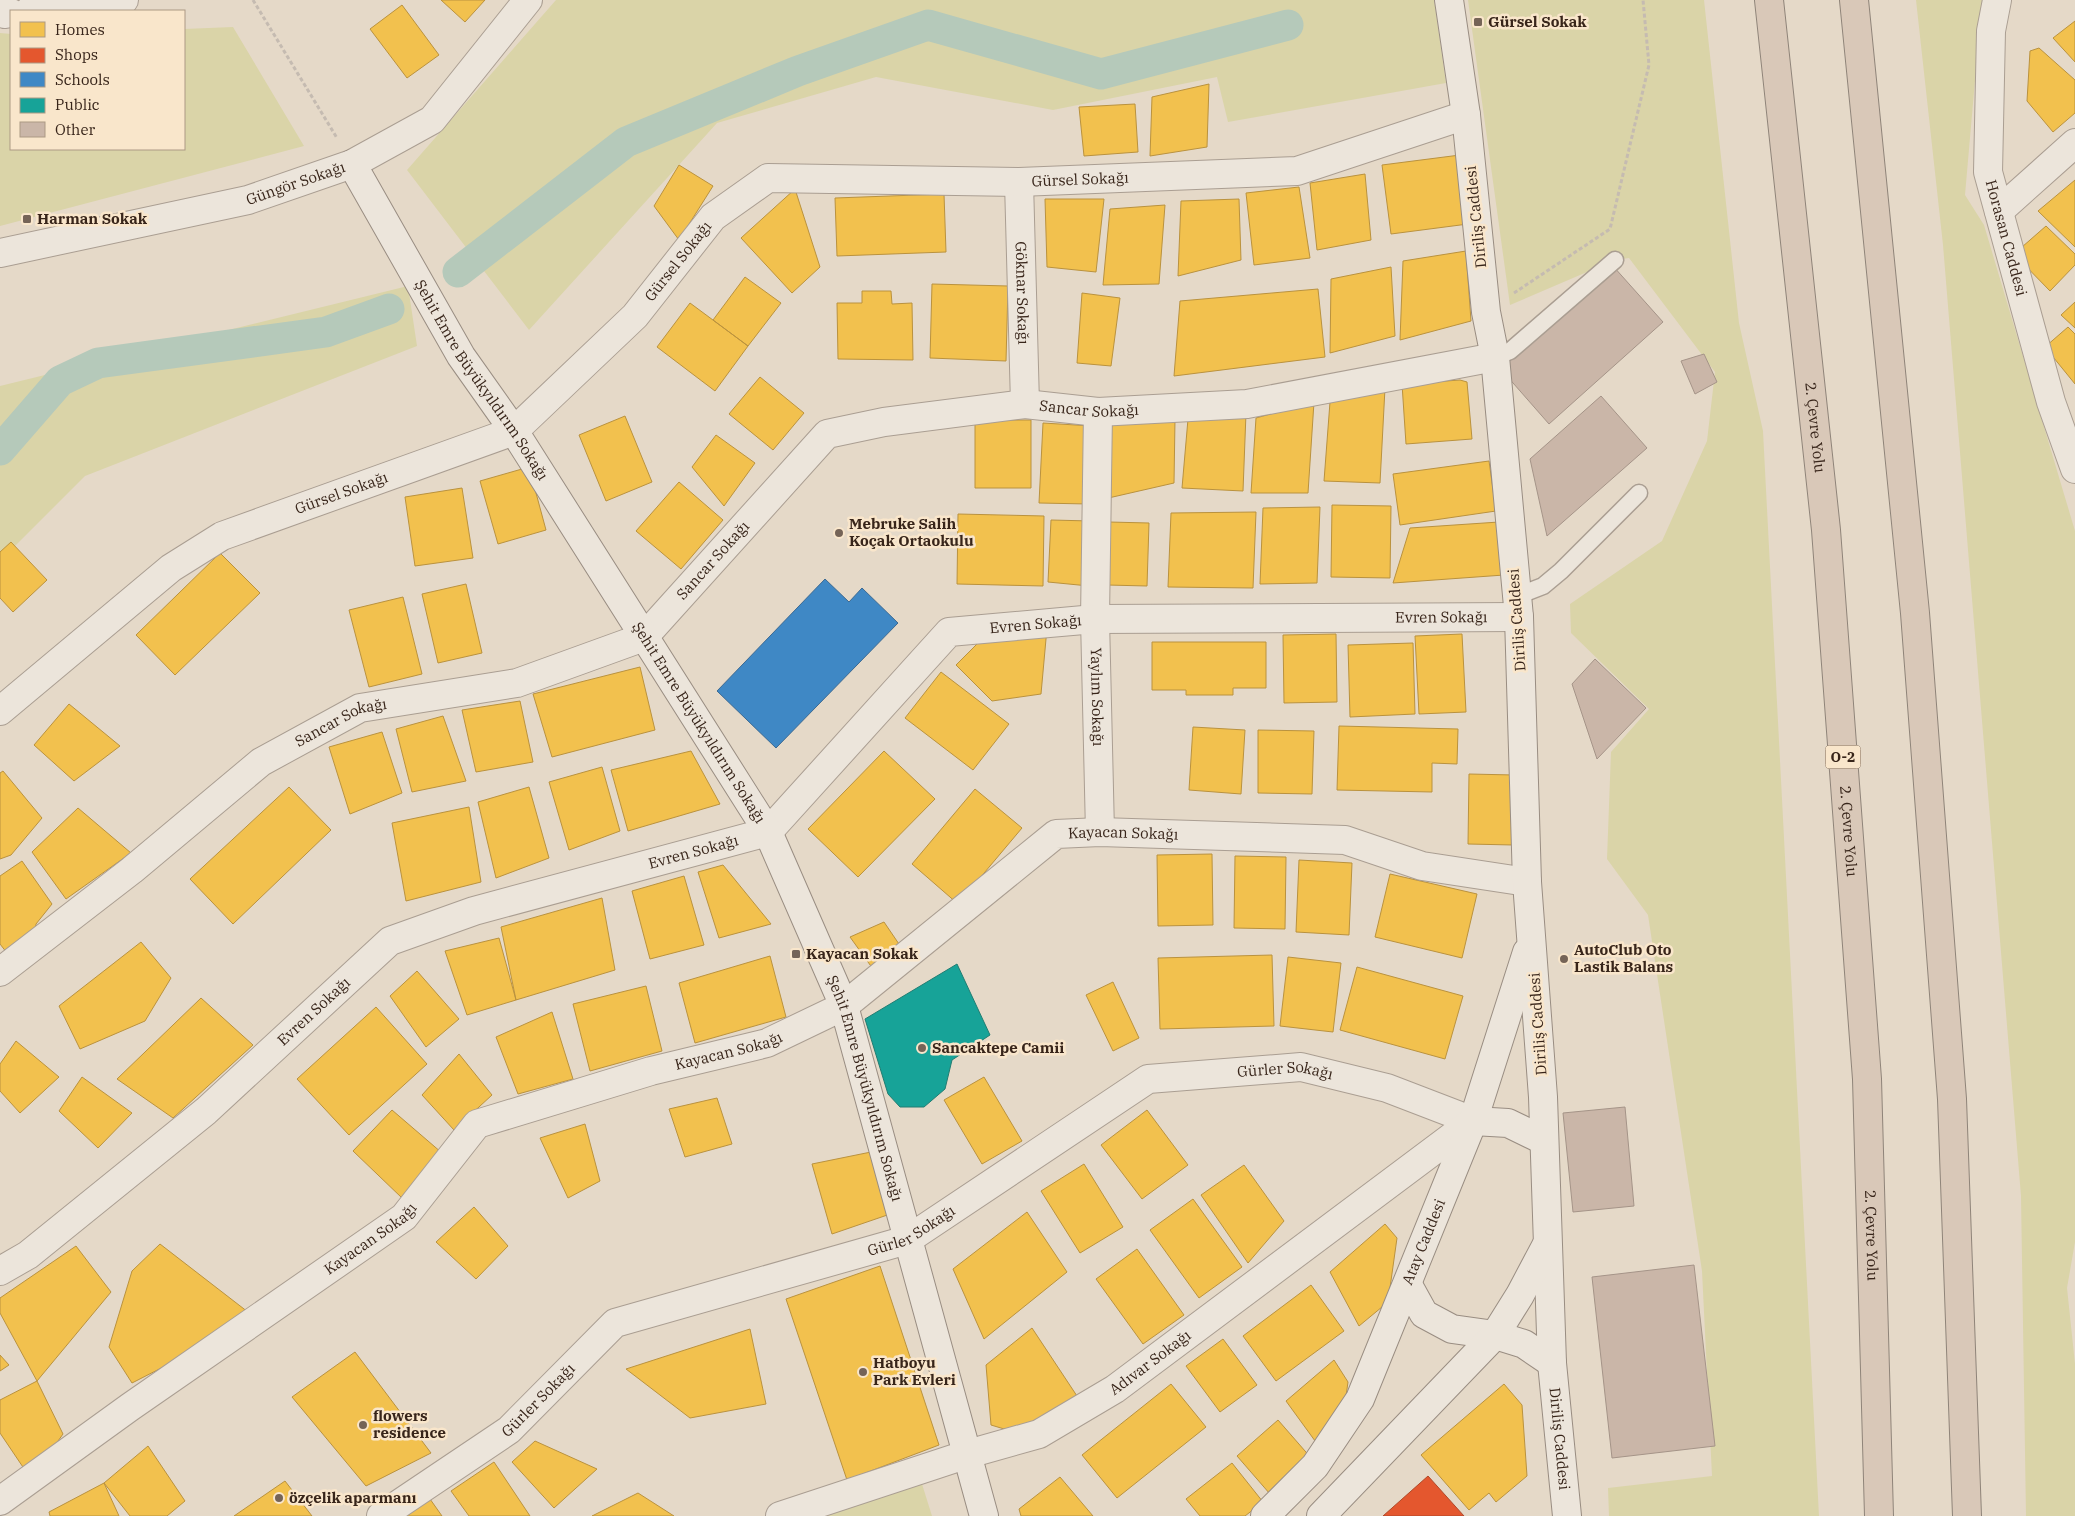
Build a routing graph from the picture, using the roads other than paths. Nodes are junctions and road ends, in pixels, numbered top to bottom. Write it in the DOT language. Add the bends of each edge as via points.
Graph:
graph roads {
  1 [pos="124,0"];
  2 [pos="528,0"];
  3 [pos="1448,0"];
  4 [pos="1769,0"];
  5 [pos="1854,0"];
  6 [pos="1997,0"];
  7 [pos="28,10"];
  8 [pos="1466,114"];
  9 [pos="2075,143"];
  10 [pos="352,164"];
  11 [pos="1019,182"];
  12 [pos="1999,211"];
  13 [pos="0,252"];
  14 [pos="1615,260"];
  15 [pos="1495,357"];
  16 [pos="1025,404"];
  17 [pos="1098,412"];
  18 [pos="514,431"];
  19 [pos="2075,469"];
  20 [pos="1639,493"];
  21 [pos="1518,606"];
  22 [pos="1095,619"];
  23 [pos="644,637"];
  24 [pos="0,711"];
  25 [pos="768,832"];
  26 [pos="1100,832"];
  27 [pos="1527,882"];
  28 [pos="1532,939"];
  29 [pos="0,972"];
  30 [pos="844,1006"];
  31 [pos="1473,1121"];
  32 [pos="1543,1140"];
  33 [pos="907,1240"];
  34 [pos="1548,1243"];
  35 [pos="0,1271"];
  36 [pos="1408,1285"];
  37 [pos="1495,1335"];
  38 [pos="1552,1363"];
  39 [pos="968,1454"];
  40 [pos="0,1502"];
  41 [pos="382,1516"];
  42 [pos="780,1516"];
  43 [pos="984,1516"];
  44 [pos="1265,1516"];
  45 [pos="1321,1516"];
  46 [pos="1567,1516"];
  47 [pos="1879,1516"];
  48 [pos="1967,1516"];
  1 -- 7 [label="street"];
  2 -- 10 [label="street, Güngör Sokağı" via="432,120"];
  3 -- 8 [label="street, Diriliş Caddesi"];
  4 -- 47 [label="highway, 2. Çevre Yolu / O-2" via="1826,530 1867,1079"];
  5 -- 48 [label="highway" via="1915,613 1952,1098"];
  6 -- 12 [label="street, Horasan Caddesi" via="1991,31 1988,172"];
  8 -- 11 [label="street, Gürsel Sokağı" via="1297,172"];
  8 -- 15 [label="street, Diriliş Caddesi" via="1486,312"];
  9 -- 12 [label="street"];
  10 -- 13 [label="street, Güngör Sokağı" via="248,200"];
  10 -- 18 [label="street, Şehit Emre Büyükyıldırım Sokağı" via="461,356"];
  11 -- 16 [label="street, Göknar Sokağı"];
  11 -- 18 [label="street, Gürsel Sokağı" via="768,178 713,216 635,316"];
  12 -- 19 [label="street, Horasan Caddesi" via="2050,402"];
  14 -- 15 [label="lane" via="1510,351"];
  15 -- 17 [label="street, Sancar Sokağı" via="1247,404"];
  15 -- 21 [label="street, Diriliş Caddesi"];
  16 -- 17 [label="street, Sancar Sokağı"];
  16 -- 23 [label="street, Sancar Sokağı" via="884,422 827,434"];
  17 -- 22 [label="street, Yaylım Sokağı"];
  18 -- 23 [label="street, Şehit Emre Büyükyıldırım Sokağı"];
  18 -- 24 [label="street, Gürsel Sokağı" via="222,536 171,568"];
  20 -- 21 [label="lane" via="1555,576"];
  21 -- 22 [label="street, Evren Sokağı"];
  21 -- 27 [label="street, Diriliş Caddesi"];
  22 -- 25 [label="street, Evren Sokağı" via="949,632"];
  22 -- 26 [label="street, Yaylım Sokağı"];
  23 -- 25 [label="street, Şehit Emre Büyükyıldırım Sokağı"];
  23 -- 29 [label="street, Sancar Sokağı" via="517,683 360,708 261,762 132,870"];
  25 -- 30 [label="street, Şehit Emre Büyükyıldırım Sokağı"];
  25 -- 35 [label="street, Evren Sokağı" via="474,911 390,941 206,1111 28,1255"];
  26 -- 27 [label="street, Kayacan Sokağı" via="1345,840 1422,866"];
  26 -- 30 [label="street, Kayacan Sokağı" via="1056,834"];
  27 -- 28 [label="street, Diriliş Caddesi"];
  28 -- 31 [label="street, Atay Caddesi"];
  28 -- 32 [label="street, Diriliş Caddesi"];
  30 -- 33 [label="street, Şehit Emre Büyükyıldırım Sokağı"];
  30 -- 40 [label="street, Kayacan Sokağı" via="767,1043 651,1071 477,1124 404,1217 130,1407"];
  31 -- 32 [label="street, Gürler Sokağı" via="1508,1123"];
  31 -- 33 [label="street, Gürler Sokağı" via="1387,1088 1301,1067 1148,1079"];
  31 -- 36 [label="street, Atay Caddesi"];
  31 -- 39 [label="street, Adıvar Sokağı" via="1115,1389 1039,1434"];
  32 -- 34 [label="street, Diriliş Caddesi"];
  33 -- 39 [label="street, Şehit Emre Büyükyıldırım Sokağı"];
  33 -- 41 [label="street, Gürler Sokağı" via="615,1323 509,1430"];
  34 -- 37 [label="street"];
  34 -- 38 [label="street, Diriliş Caddesi"];
  36 -- 37 [label="street" via="1424,1314 1452,1329"];
  36 -- 44 [label="street, Atay Caddesi" via="1360,1399 1315,1466"];
  37 -- 38 [label="street" via="1524,1344"];
  37 -- 45 [label="street"];
  38 -- 46 [label="street, Diriliş Caddesi"];
  39 -- 42 [label="street, Adıvar Sokağı"];
  39 -- 43 [label="street, Şehit Emre Büyükyıldırım Sokağı"];
}
